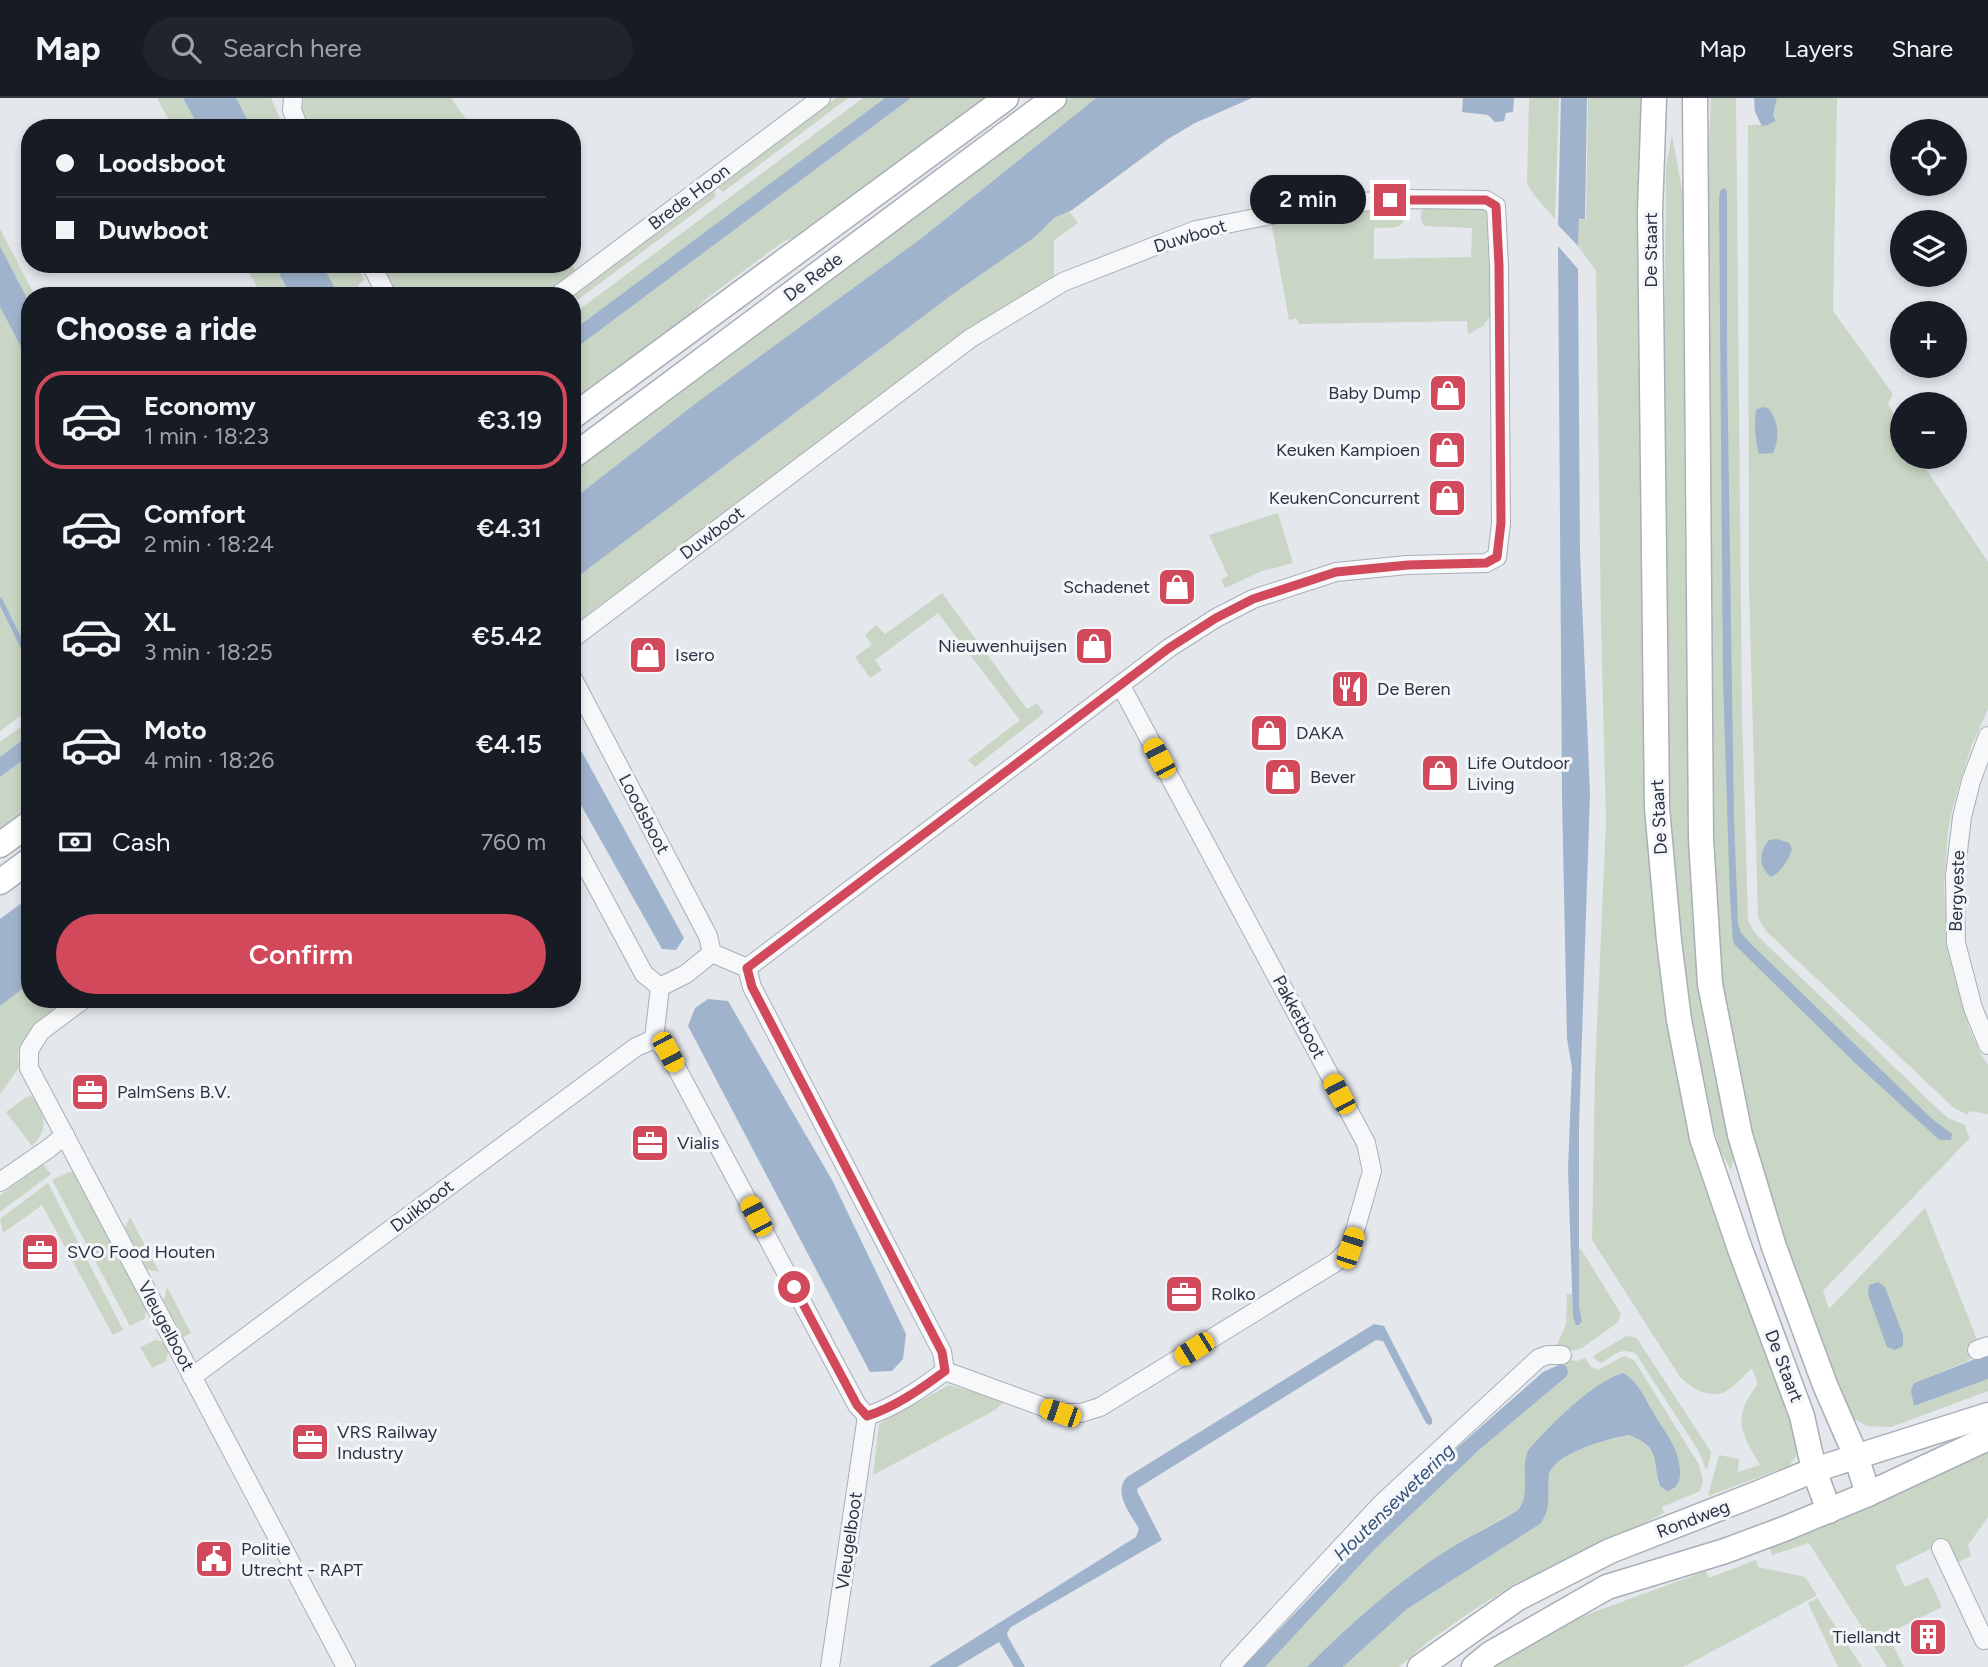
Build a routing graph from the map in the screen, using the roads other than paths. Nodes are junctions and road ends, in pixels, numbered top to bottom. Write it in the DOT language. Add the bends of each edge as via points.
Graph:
graph roads {
  1 [pos="821,98"];
  2 [pos="1006,98"];
  3 [pos="1054,98"];
  4 [pos="1654,98"];
  5 [pos="1695,98"];
  6 [pos="292,100"];
  7 [pos="296,119"];
  8 [pos="569,287"];
  9 [pos="581,410"];
  10 [pos="581,450"];
  11 [pos="581,632"];
  12 [pos="1121,686"];
  13 [pos="581,694"];
  14 [pos="1988,736"];
  15 [pos="21,829"];
  16 [pos="0,845"];
  17 [pos="581,857"];
  18 [pos="21,867"];
  19 [pos="0,882"];
  20 [pos="712,953"];
  21 [pos="747,968"];
  22 [pos="660,988"];
  23 [pos="72,1008"];
  24 [pos="654,1040"];
  25 [pos="1988,1045"];
  26 [pos="65,1135"];
  27 [pos="0,1182"];
  28 [pos="1562,1355"];
  29 [pos="945,1371"];
  30 [pos="192,1377"];
  31 [pos="1988,1415"];
  32 [pos="867,1416"];
  33 [pos="1988,1438"];
  34 [pos="1856,1456"];
  35 [pos="1814,1470"];
  36 [pos="1868,1494"];
  37 [pos="1829,1511"];
  38 [pos="1941,1548"];
  39 [pos="1988,1638"];
  40 [pos="346,1667"];
  41 [pos="830,1667"];
  42 [pos="1230,1667"];
  43 [pos="1420,1667"];
  44 [pos="1474,1667"];
  1 -- 8 [label="street, Brede Hoon"];
  2 -- 9 [label="main road, De Rede"];
  3 -- 10 [label="main road, De Rede"];
  4 -- 35 [label="main road, De Staart" via="1650,212 1657,808 1669,942 1702,1138 1802,1416"];
  5 -- 34 [label="main road, De Staart" via="1700,839 1710,984 1740,1135 1825,1385"];
  6 -- 7 [label="street"];
  11 -- 12 [label="street, Duwboot" via="971,338 1063,282 1196,230 1326,204 1411,199 1486,200 1496,206 1501,523 1497,557 1486,563 1336,572 1253,599 1169,648"];
  12 -- 21 [label="street, Duwboot"];
  12 -- 29 [label="street, Pakketboot" via="1366,1143 1372,1171 1350,1248 1336,1262 1100,1407 1060,1413"];
  13 -- 20 [label="street, Loodsboot" via="708,936"];
  14 -- 25 [label="street, Bergveste" via="1970,781 1955,876 1956,943"];
  15 -- 16 [label="main road"];
  17 -- 22 [label="street" via="645,974"];
  18 -- 19 [label="main road"];
  20 -- 21 [label="street"];
  20 -- 22 [label="street"];
  21 -- 29 [label="street" via="752,987 942,1352"];
  22 -- 24 [label="street"];
  23 -- 26 [label="street, Vleugelboot" via="41,1031 29,1050 29,1068"];
  24 -- 30 [label="street, Duikboot" via="636,1047"];
  24 -- 32 [label="street" via="668,1052"];
  26 -- 27 [label="street"];
  26 -- 30 [label="street, Vleugelboot"];
  28 -- 42 [label="street" via="1539,1358 1382,1503"];
  29 -- 32 [label="street"];
  30 -- 40 [label="street, Vleugelboot"];
  31 -- 34 [label="main road, Rondweg"];
  32 -- 41 [label="street, Vleugelboot"];
  33 -- 36 [label="main road, Rondweg"];
  34 -- 35 [label="main road, Rondweg"];
  34 -- 36 [label="main road, De Staart"];
  35 -- 37 [label="main road, De Staart"];
  35 -- 43 [label="main road, Rondweg" via="1610,1551 1518,1598"];
  36 -- 37 [label="main road, Rondweg"];
  37 -- 44 [label="main road, Rondweg" via="1725,1551 1608,1587"];
  38 -- 39 [label="street" via="1984,1640"];
}
